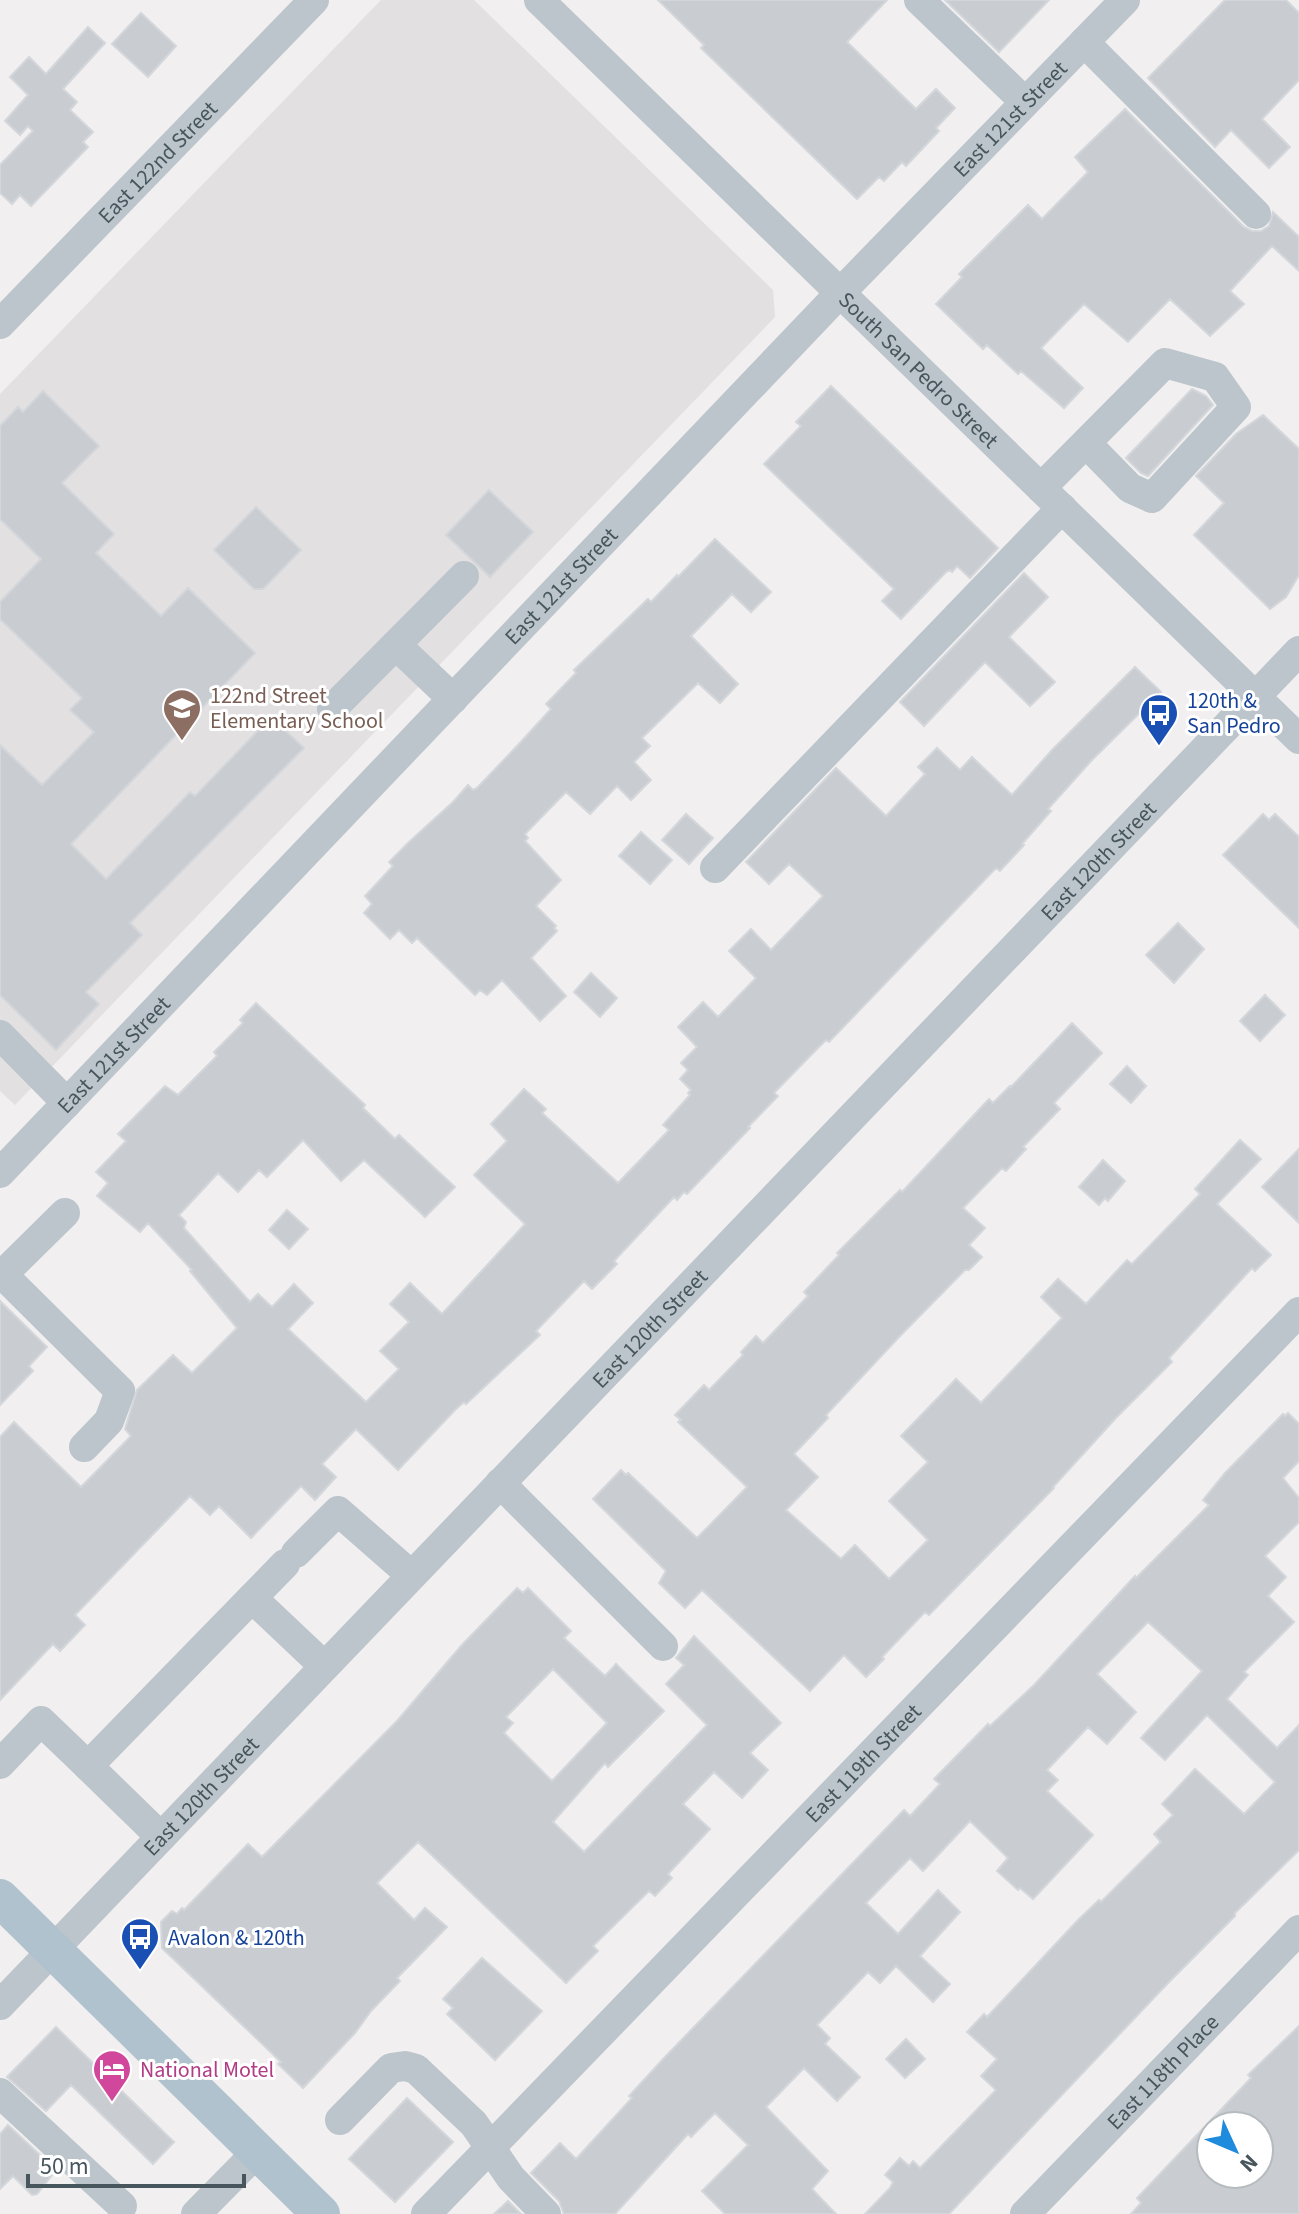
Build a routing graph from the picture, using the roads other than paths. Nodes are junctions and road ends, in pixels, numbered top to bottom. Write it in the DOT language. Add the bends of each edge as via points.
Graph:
graph roads {
  1 [pos="314,0"];
  2 [pos="539,0"];
  3 [pos="919,0"];
  4 [pos="1125,0"];
  5 [pos="1084,42"];
  6 [pos="1025,102"];
  7 [pos="1256,214"];
  8 [pos="840,293"];
  9 [pos="0,324"];
  10 [pos="1086,443"];
  11 [pos="1051,498"];
  12 [pos="464,576"];
  13 [pos="396,645"];
  14 [pos="1299,651"];
  15 [pos="1255,697"];
  16 [pos="453,699"];
  17 [pos="332,709"];
  18 [pos="1299,739"];
  19 [pos="715,868"];
  20 [pos="0,1035"];
  21 [pos="67,1103"];
  22 [pos="0,1173"];
  23 [pos="65,1213"];
  24 [pos="1,1274"];
  25 [pos="1299,1312"];
  26 [pos="84,1447"];
  27 [pos="500,1483"];
  28 [pos="411,1575"];
  29 [pos="252,1598"];
  30 [pos="663,1646"];
  31 [pos="324,1666"];
  32 [pos="0,1764"];
  33 [pos="88,1766"];
  34 [pos="161,1837"];
  35 [pos="0,1898"];
  36 [pos="1299,1930"];
  37 [pos="54,1949"];
  38 [pos="0,2005"];
  39 [pos="0,2093"];
  40 [pos="340,2120"];
  41 [pos="491,2147"];
  42 [pos="258,2151"];
  43 [pos="122,2206"];
  44 [pos="196,2214"];
  45 [pos="321,2214"];
  46 [pos="426,2214"];
  47 [pos="546,2214"];
  48 [pos="1025,2214"];
  1 -- 9 [label="street, East 122nd Street"];
  2 -- 8 [label="street, South San Pedro Street"];
  3 -- 6 [label="street"];
  4 -- 5 [label="street, East 121st Street"];
  5 -- 6 [label="street, East 121st Street"];
  5 -- 7 [label="street"];
  6 -- 8 [label="street, East 121st Street"];
  8 -- 11 [label="street, South San Pedro Street"];
  8 -- 16 [label="street, East 121st Street"];
  10 -- 10 [label="street" via="1130,488 1152,498 1236,407 1215,377 1165,363"];
  10 -- 11 [label="street"];
  11 -- 15 [label="street, South San Pedro Street"];
  11 -- 19 [label="street"];
  12 -- 13 [label="street"];
  13 -- 16 [label="street"];
  13 -- 17 [label="street"];
  14 -- 15 [label="street, East 120th Street"];
  15 -- 18 [label="street, South San Pedro Street"];
  15 -- 27 [label="street, East 120th Street"];
  16 -- 21 [label="street, East 121st Street"];
  20 -- 21 [label="street"];
  21 -- 22 [label="street, East 121st Street"];
  23 -- 24 [label="street"];
  24 -- 26 [label="street" via="120,1391 109,1421"];
  25 -- 41 [label="street, East 119th Street"];
  27 -- 28 [label="street, East 120th Street"];
  27 -- 30 [label="street"];
  28 -- 29 [label="street" via="338,1511"];
  28 -- 31 [label="street, East 120th Street"];
  29 -- 31 [label="street"];
  29 -- 33 [label="street"];
  31 -- 34 [label="street, East 120th Street"];
  32 -- 33 [label="street" via="41,1721"];
  33 -- 34 [label="street"];
  34 -- 37 [label="street, East 120th Street"];
  35 -- 37 [label="main road"];
  36 -- 48 [label="street, East 118th Place"];
  37 -- 38 [label="street, East 120th Street"];
  37 -- 42 [label="main road"];
  39 -- 43 [label="street"];
  40 -- 41 [label="street" via="391,2068 405,2066 416,2069"];
  41 -- 46 [label="street, East 119th Street"];
  41 -- 47 [label="street" via="511,2178"];
  42 -- 44 [label="street"];
  42 -- 45 [label="main road"];
}
